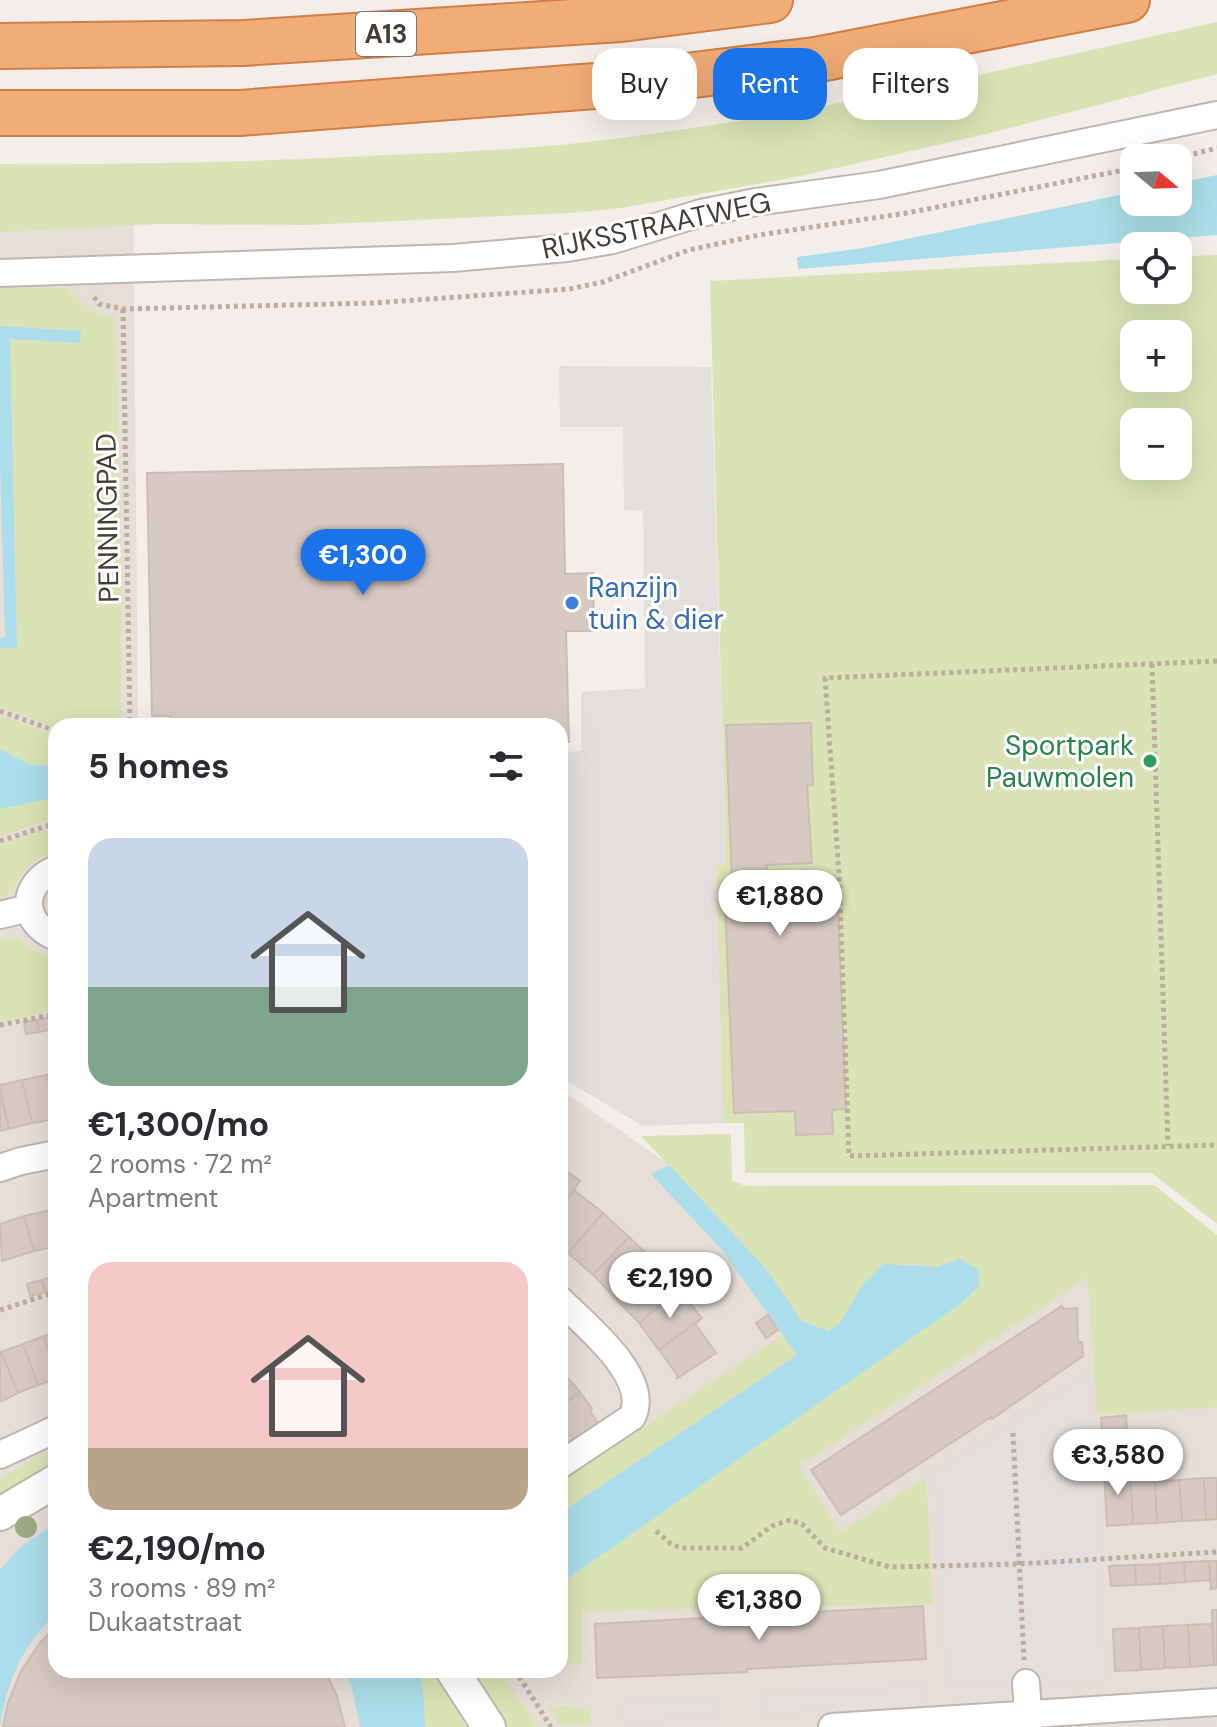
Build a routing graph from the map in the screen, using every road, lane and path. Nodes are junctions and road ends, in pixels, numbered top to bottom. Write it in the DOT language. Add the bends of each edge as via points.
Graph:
graph roads {
  1 [pos="770,0"];
  2 [pos="1127,0"];
  3 [pos="0,46"];
  4 [pos="0,113"];
  5 [pos="1217,115"];
  6 [pos="1217,148"];
  7 [pos="1192,154"];
  8 [pos="1120,171"];
  9 [pos="87,272"];
  10 [pos="0,273"];
  11 [pos="123,309"];
  12 [pos="1217,661"];
  13 [pos="1152,664"];
  14 [pos="0,711"];
  15 [pos="130,718"];
  16 [pos="48,728"];
  17 [pos="48,826"];
  18 [pos="0,841"];
  19 [pos="48,872"];
  20 [pos="29,908"];
  21 [pos="0,915"];
  22 [pos="48,933"];
  23 [pos="48,1016"];
  24 [pos="0,1025"];
  25 [pos="1217,1145"];
  26 [pos="1168,1146"];
  27 [pos="48,1156"];
  28 [pos="0,1168"];
  29 [pos="48,1295"];
  30 [pos="568,1308"];
  31 [pos="0,1310"];
  32 [pos="48,1433"];
  33 [pos="1013,1433"];
  34 [pos="0,1455"];
  35 [pos="568,1460"];
  36 [pos="48,1486"];
  37 [pos="0,1514"];
  38 [pos="656,1531"];
  39 [pos="1217,1552"];
  40 [pos="1018,1564"];
  41 [pos="520,1678"];
  42 [pos="458,1679"];
  43 [pos="1026,1683"];
  44 [pos="1217,1702"];
  45 [pos="1028,1720"];
  46 [pos="489,1727"];
  47 [pos="551,1727"];
  48 [pos="832,1727"];
  1 -- 3 [label="highway, A13" via="621,19 243,43"];
  2 -- 4 [label="highway" via="815,60 621,84 240,113"];
  5 -- 9 [label="street, RIJKSSTRAATWEG" via="879,185 701,213 567,248 453,258"];
  6 -- 7 [label="path"];
  8 -- 11 [label="path, RIJKSSTRAATWEG" via="689,250 569,289 374,303"];
  9 -- 10 [label="street, RIJKSSTRAATWEG"];
  9 -- 11 [label="path" via="99,304"];
  11 -- 15 [label="path, PENNINGPAD"];
  12 -- 13 [label="path"];
  13 -- 26 [label="path"];
  13 -- 26 [label="path" via="825,678 839,874 849,1156"];
  14 -- 16 [label="path"];
  17 -- 18 [label="path"];
  19 -- 20 [label="street" via="35,883"];
  20 -- 21 [label="street"];
  20 -- 22 [label="street" via="38,927"];
  23 -- 24 [label="path"];
  25 -- 26 [label="path"];
  27 -- 28 [label="street"];
  29 -- 31 [label="path"];
  30 -- 35 [label="street" via="628,1374 637,1398 632,1417"];
  32 -- 34 [label="street"];
  33 -- 40 [label="path"];
  36 -- 37 [label="street"];
  38 -- 40 [label="path" via="681,1548 742,1548 790,1520 802,1524 825,1548 890,1567"];
  39 -- 40 [label="path"];
  40 -- 43 [label="path"];
  41 -- 47 [label="path"];
  42 -- 46 [label="street"];
  43 -- 45 [label="street"];
  44 -- 45 [label="street"];
  45 -- 48 [label="street"];
}
